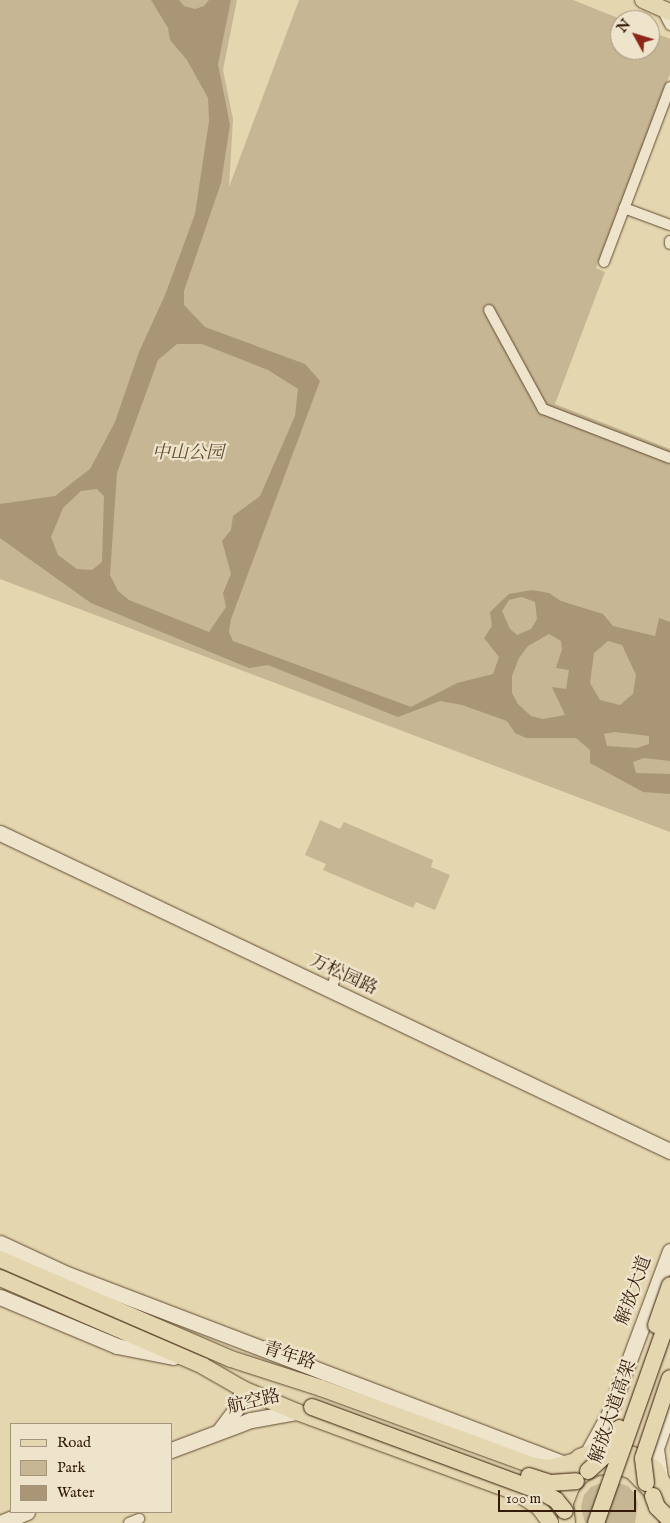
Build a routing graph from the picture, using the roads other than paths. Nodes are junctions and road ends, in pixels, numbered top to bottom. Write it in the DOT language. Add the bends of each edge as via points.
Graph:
graph roads {
  1 [pos="643,0"];
  2 [pos="666,10"];
  3 [pos="670,25"];
  4 [pos="670,87"];
  5 [pos="624,208"];
  6 [pos="670,225"];
  7 [pos="604,262"];
  8 [pos="488,310"];
  9 [pos="670,458"];
  10 [pos="0,833"];
  11 [pos="336,976"];
  12 [pos="330,991"];
  13 [pos="670,1151"];
  14 [pos="0,1243"];
  15 [pos="670,1250"];
  16 [pos="0,1259"];
  17 [pos="56,1269"];
  18 [pos="0,1278"];
  19 [pos="0,1283"];
  20 [pos="670,1285"];
  21 [pos="17,1286"];
  22 [pos="0,1297"];
  23 [pos="120,1312"];
  24 [pos="670,1314"];
  25 [pos="670,1345"];
  26 [pos="231,1359"];
  27 [pos="196,1363"];
  28 [pos="670,1378"];
  29 [pos="243,1389"];
  30 [pos="308,1405"];
  31 [pos="670,1408"];
  32 [pos="220,1430"];
  33 [pos="172,1450"];
  34 [pos="587,1454"];
  35 [pos="568,1463"];
  36 [pos="582,1476"];
  37 [pos="653,1480"];
  38 [pos="669,1499"];
  39 [pos="25,1513"];
  40 [pos="566,1517"];
  41 [pos="139,1518"];
  42 [pos="670,1520"];
  43 [pos="550,1522"];
  44 [pos="0,1523"];
  45 [pos="129,1523"];
  46 [pos="596,1523"];
  47 [pos="607,1523"];
  48 [pos="668,1523"];
  1 -- 2 [label="main road"];
  2 -- 3 [label="street"];
  4 -- 5 [label="street"];
  5 -- 6 [label="street"];
  5 -- 7 [label="street"];
  8 -- 9 [label="street" via="543,409"];
  10 -- 12 [label="main road, 万松园路"];
  11 -- 12 [label="street"];
  12 -- 13 [label="main road, 万松园路"];
  14 -- 17 [label="main road"];
  15 -- 34 [label="main road, 解放大道" via="609,1414"];
  16 -- 23 [label="main road, 青年路"];
  17 -- 23 [label="main road"];
  17 -- 35 [label="main road"];
  18 -- 21 [label="main road"];
  19 -- 21 [label="main road"];
  20 -- 36 [label="main road, bridge" via="614,1443"];
  21 -- 27 [label="main road"];
  22 -- 27 [label="main road" via="117,1346"];
  23 -- 26 [label="main road, 青年路"];
  24 -- 46 [label="main road, 解放大道高架, bridge"];
  25 -- 47 [label="main road, 解放大道高架"];
  26 -- 30 [label="main road"];
  26 -- 35 [label="main road, 青年路" via="321,1388 534,1466 550,1468"];
  27 -- 29 [label="main road"];
  27 -- 30 [label="main road"];
  28 -- 37 [label="main road, bridge" via="643,1458"];
  29 -- 30 [label="main road"];
  29 -- 32 [label="main road, 航空路" via="236,1409"];
  30 -- 32 [label="main road, 航空路"];
  30 -- 36 [label="main road, bridge" via="541,1481 560,1483"];
  30 -- 40 [label="main road, bridge" via="542,1492 556,1500"];
  30 -- 43 [label="main road" via="516,1492 539,1507"];
  31 -- 37 [label="main road" via="656,1448"];
  32 -- 33 [label="main road, 航空路"];
  34 -- 35 [label="main road"];
  34 -- 37 [label="main road" via="605,1450 625,1451 646,1462"];
  35 -- 43 [label="main road" via="554,1484 550,1497"];
  36 -- 37 [label="main road, bridge" via="614,1465"];
  36 -- 40 [label="main road" via="567,1495"];
  37 -- 38 [label="main road"];
  37 -- 42 [label="main road, bridge" via="658,1507"];
  38 -- 48 [label="main road"];
  39 -- 44 [label="main road"];
  41 -- 45 [label="street"];
}
